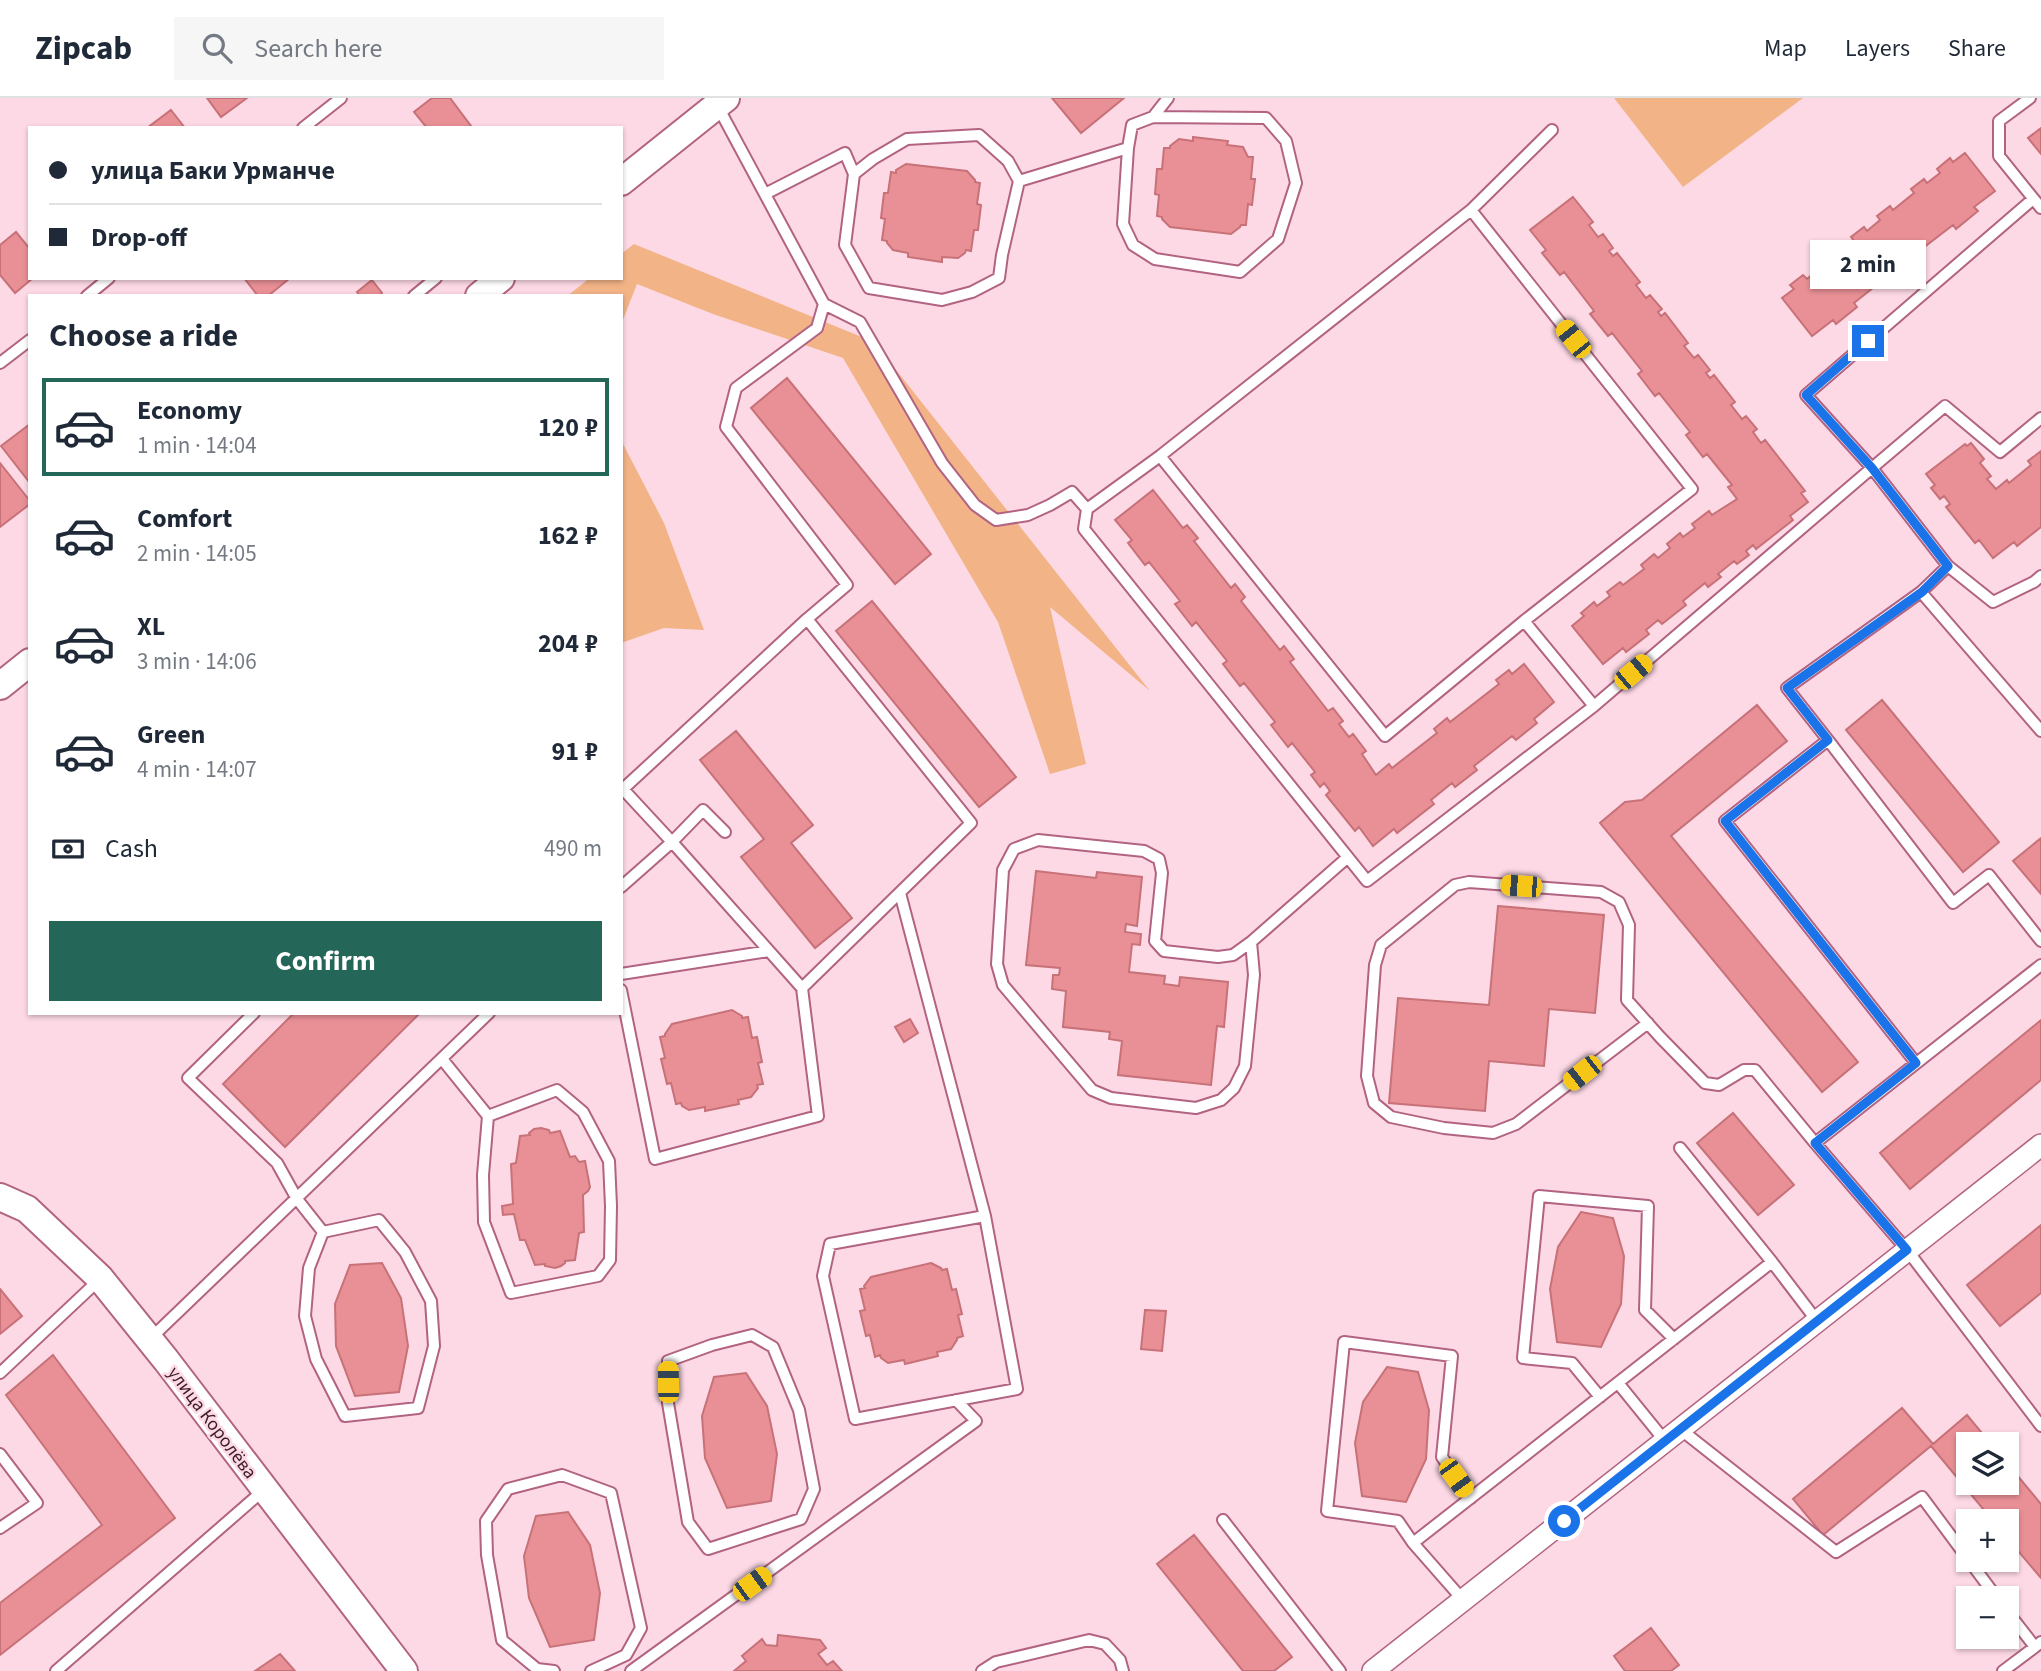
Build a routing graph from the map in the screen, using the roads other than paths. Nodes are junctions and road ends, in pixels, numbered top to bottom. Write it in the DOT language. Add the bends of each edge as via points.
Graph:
graph roads {
  1 [pos="341,98"];
  2 [pos="1168,98"];
  3 [pos="2030,98"];
  4 [pos="721,101"];
  5 [pos="1153,117"];
  6 [pos="306,126"];
  7 [pos="1552,130"];
  8 [pos="1128,148"];
  9 [pos="854,174"];
  10 [pos="623,180"];
  11 [pos="1019,181"];
  12 [pos="765,194"];
  13 [pos="2037,203"];
  14 [pos="1471,210"];
  15 [pos="107,280"];
  16 [pos="434,280"];
  17 [pos="499,280"];
  18 [pos="89,294"];
  19 [pos="416,294"];
  20 [pos="481,294"];
  21 [pos="824,304"];
  22 [pos="28,342"];
  23 [pos="0,363"];
  24 [pos="2041,418"];
  25 [pos="1160,456"];
  26 [pos="1872,468"];
  27 [pos="1087,509"];
  28 [pos="1948,566"];
  29 [pos="2041,576"];
  30 [pos="1922,592"];
  31 [pos="807,619"];
  32 [pos="1524,621"];
  33 [pos="1594,706"];
  34 [pos="2041,731"];
  35 [pos="1828,740"];
  36 [pos="623,787"];
  37 [pos="623,789"];
  38 [pos="725,832"];
  39 [pos="672,842"];
  40 [pos="1348,858"];
  41 [pos="623,885"];
  42 [pos="900,893"];
  43 [pos="2041,941"];
  44 [pos="1251,942"];
  45 [pos="769,951"];
  46 [pos="2041,965"];
  47 [pos="623,974"];
  48 [pos="803,988"];
  49 [pos="623,1000"];
  50 [pos="252,1015"];
  51 [pos="487,1015"];
  52 [pos="1648,1023"];
  53 [pos="442,1059"];
  54 [pos="1916,1063"];
  55 [pos="488,1116"];
  56 [pos="1815,1143"];
  57 [pos="2041,1146"];
  58 [pos="1680,1148"];
  59 [pos="0,1197"];
  60 [pos="297,1199"];
  61 [pos="985,1216"];
  62 [pos="323,1231"];
  63 [pos="1907,1250"];
  64 [pos="1772,1262"];
  65 [pos="100,1278"];
  66 [pos="1817,1321"];
  67 [pos="1674,1339"];
  68 [pos="149,1340"];
  69 [pos="0,1373"];
  70 [pos="1618,1383"];
  71 [pos="1600,1397"];
  72 [pos="956,1400"];
  73 [pos="2041,1426"];
  74 [pos="1673,1435"];
  75 [pos="0,1454"];
  76 [pos="265,1489"];
  77 [pos="1471,1498"];
  78 [pos="801,1519"];
  79 [pos="1223,1520"];
  80 [pos="0,1528"];
  81 [pos="813,1540"];
  82 [pos="1413,1543"];
  83 [pos="1988,1586"];
  84 [pos="1463,1600"];
  85 [pos="2019,1624"];
  86 [pos="2038,1645"];
  87 [pos="626,1655"];
  88 [pos="56,1671"];
  89 [pos="404,1671"];
  90 [pos="554,1671"];
  91 [pos="591,1671"];
  92 [pos="631,1671"];
  93 [pos="982,1671"];
  94 [pos="1123,1671"];
  95 [pos="1340,1671"];
  96 [pos="1373,1671"];
  97 [pos="2003,1671"];
  1 -- 6 [label="lane"];
  2 -- 5 [label="lane"];
  3 -- 13 [label="lane" via="1999,121 1999,156"];
  4 -- 10 [label="street"];
  4 -- 12 [label="lane"];
  5 -- 8 [label="lane" via="1132,125"];
  5 -- 8 [label="lane" via="1266,118 1286,141 1296,183 1278,239 1240,272 1155,259 1133,245 1123,224"];
  7 -- 14 [label="lane"];
  8 -- 11 [label="lane"];
  9 -- 11 [label="lane" via="907,139 979,135 1008,161"];
  9 -- 11 [label="lane" via="845,246 869,288 942,300 999,278"];
  9 -- 12 [label="lane" via="845,153"];
  12 -- 21 [label="lane"];
  13 -- 26 [label="lane" via="1806,395"];
  14 -- 25 [label="lane"];
  14 -- 32 [label="lane" via="1692,489"];
  15 -- 18 [label="lane"];
  16 -- 19 [label="lane"];
  17 -- 20 [label="street"];
  21 -- 27 [label="lane" via="860,322 942,463 975,505 996,520 1028,515 1072,492"];
  21 -- 31 [label="lane" via="817,328 736,388 726,426 847,585"];
  22 -- 23 [label="lane"];
  24 -- 26 [label="lane" via="2000,452 1945,407"];
  25 -- 27 [label="lane"];
  25 -- 32 [label="lane" via="1385,736"];
  26 -- 28 [label="lane"];
  26 -- 33 [label="lane"];
  27 -- 40 [label="lane" via="1084,529"];
  28 -- 29 [label="lane" via="1993,602"];
  28 -- 30 [label="lane"];
  30 -- 34 [label="lane"];
  30 -- 35 [label="lane" via="1787,688"];
  31 -- 36 [label="lane"];
  31 -- 42 [label="lane" via="971,823"];
  32 -- 33 [label="lane"];
  33 -- 40 [label="lane" via="1367,881"];
  35 -- 43 [label="lane" via="1953,903 1989,875"];
  35 -- 54 [label="lane" via="1725,821"];
  37 -- 39 [label="lane"];
  38 -- 39 [label="lane" via="703,810"];
  39 -- 41 [label="lane"];
  39 -- 45 [label="lane"];
  40 -- 44 [label="lane"];
  42 -- 48 [label="lane"];
  42 -- 61 [label="lane"];
  44 -- 44 [label="lane" via="1233,955 1218,957 1164,951 1156,941 1162,873 1159,859 1144,851 1038,840 1014,849 1003,870 997,964 1003,985 1092,1090 1111,1098 1196,1108 1221,1100 1234,1088 1245,1066 1254,975"];
  45 -- 47 [label="lane"];
  45 -- 48 [label="lane"];
  46 -- 54 [label="lane"];
  48 -- 49 [label="lane" via="818,1116 655,1159"];
  50 -- 60 [label="lane" via="188,1078 277,1163"];
  51 -- 53 [label="lane"];
  52 -- 52 [label="lane" via="1516,1124 1493,1133 1391,1117 1374,1103 1367,1076 1375,965 1381,945 1455,885 1469,882 1601,891 1619,902 1629,925 1627,1000"];
  52 -- 56 [label="lane" via="1705,1083 1719,1085 1744,1070 1755,1070"];
  53 -- 55 [label="lane"];
  53 -- 60 [label="lane"];
  54 -- 56 [label="lane"];
  55 -- 55 [label="lane" via="557,1090 583,1112 609,1161 610,1260 598,1276 512,1293 484,1222"];
  56 -- 63 [label="lane"];
  57 -- 63 [label="street"];
  58 -- 64 [label="lane"];
  59 -- 65 [label="street, улица Королёва" via="27,1209"];
  60 -- 62 [label="lane"];
  60 -- 68 [label="lane"];
  61 -- 72 [label="lane" via="1017,1389"];
  61 -- 72 [label="lane" via="830,1244 823,1276 855,1419"];
  62 -- 62 [label="lane" via="379,1220 405,1252 431,1301 433,1346 418,1408 345,1416 316,1359 305,1316 309,1268"];
  63 -- 66 [label="street"];
  63 -- 73 [label="lane"];
  64 -- 66 [label="lane"];
  64 -- 67 [label="lane"];
  65 -- 68 [label="street, улица Королёва"];
  65 -- 69 [label="lane"];
  66 -- 74 [label="street"];
  67 -- 70 [label="lane"];
  67 -- 71 [label="lane" via="1645,1310 1648,1206 1539,1196 1524,1358 1572,1363"];
  68 -- 76 [label="street, улица Королёва"];
  70 -- 71 [label="lane"];
  70 -- 74 [label="lane"];
  71 -- 77 [label="lane"];
  72 -- 81 [label="lane" via="976,1421"];
  74 -- 83 [label="lane" via="1836,1552 1922,1497"];
  74 -- 84 [label="street"];
  75 -- 80 [label="lane" via="37,1503"];
  76 -- 88 [label="lane"];
  76 -- 89 [label="street, улица Королёва"];
  77 -- 82 [label="lane"];
  77 -- 82 [label="lane" via="1441,1457 1452,1356 1344,1342 1327,1511 1398,1521"];
  78 -- 78 [label="lane" via="814,1489 799,1410 773,1347 752,1335 668,1360 668,1403 688,1522 708,1549"];
  78 -- 81 [label="lane"];
  79 -- 95 [label="lane"];
  81 -- 92 [label="lane"];
  82 -- 84 [label="lane"];
  84 -- 96 [label="street"];
  85 -- 86 [label="lane"];
  86 -- 97 [label="lane"];
  87 -- 90 [label="lane" via="641,1628 611,1493 562,1475 508,1489 486,1521 487,1555 502,1640 537,1669"];
  87 -- 91 [label="lane"];
  87 -- 92 [label="lane"];
  93 -- 94 [label="lane" via="996,1662 1088,1640 1105,1644 1120,1660"];
}
